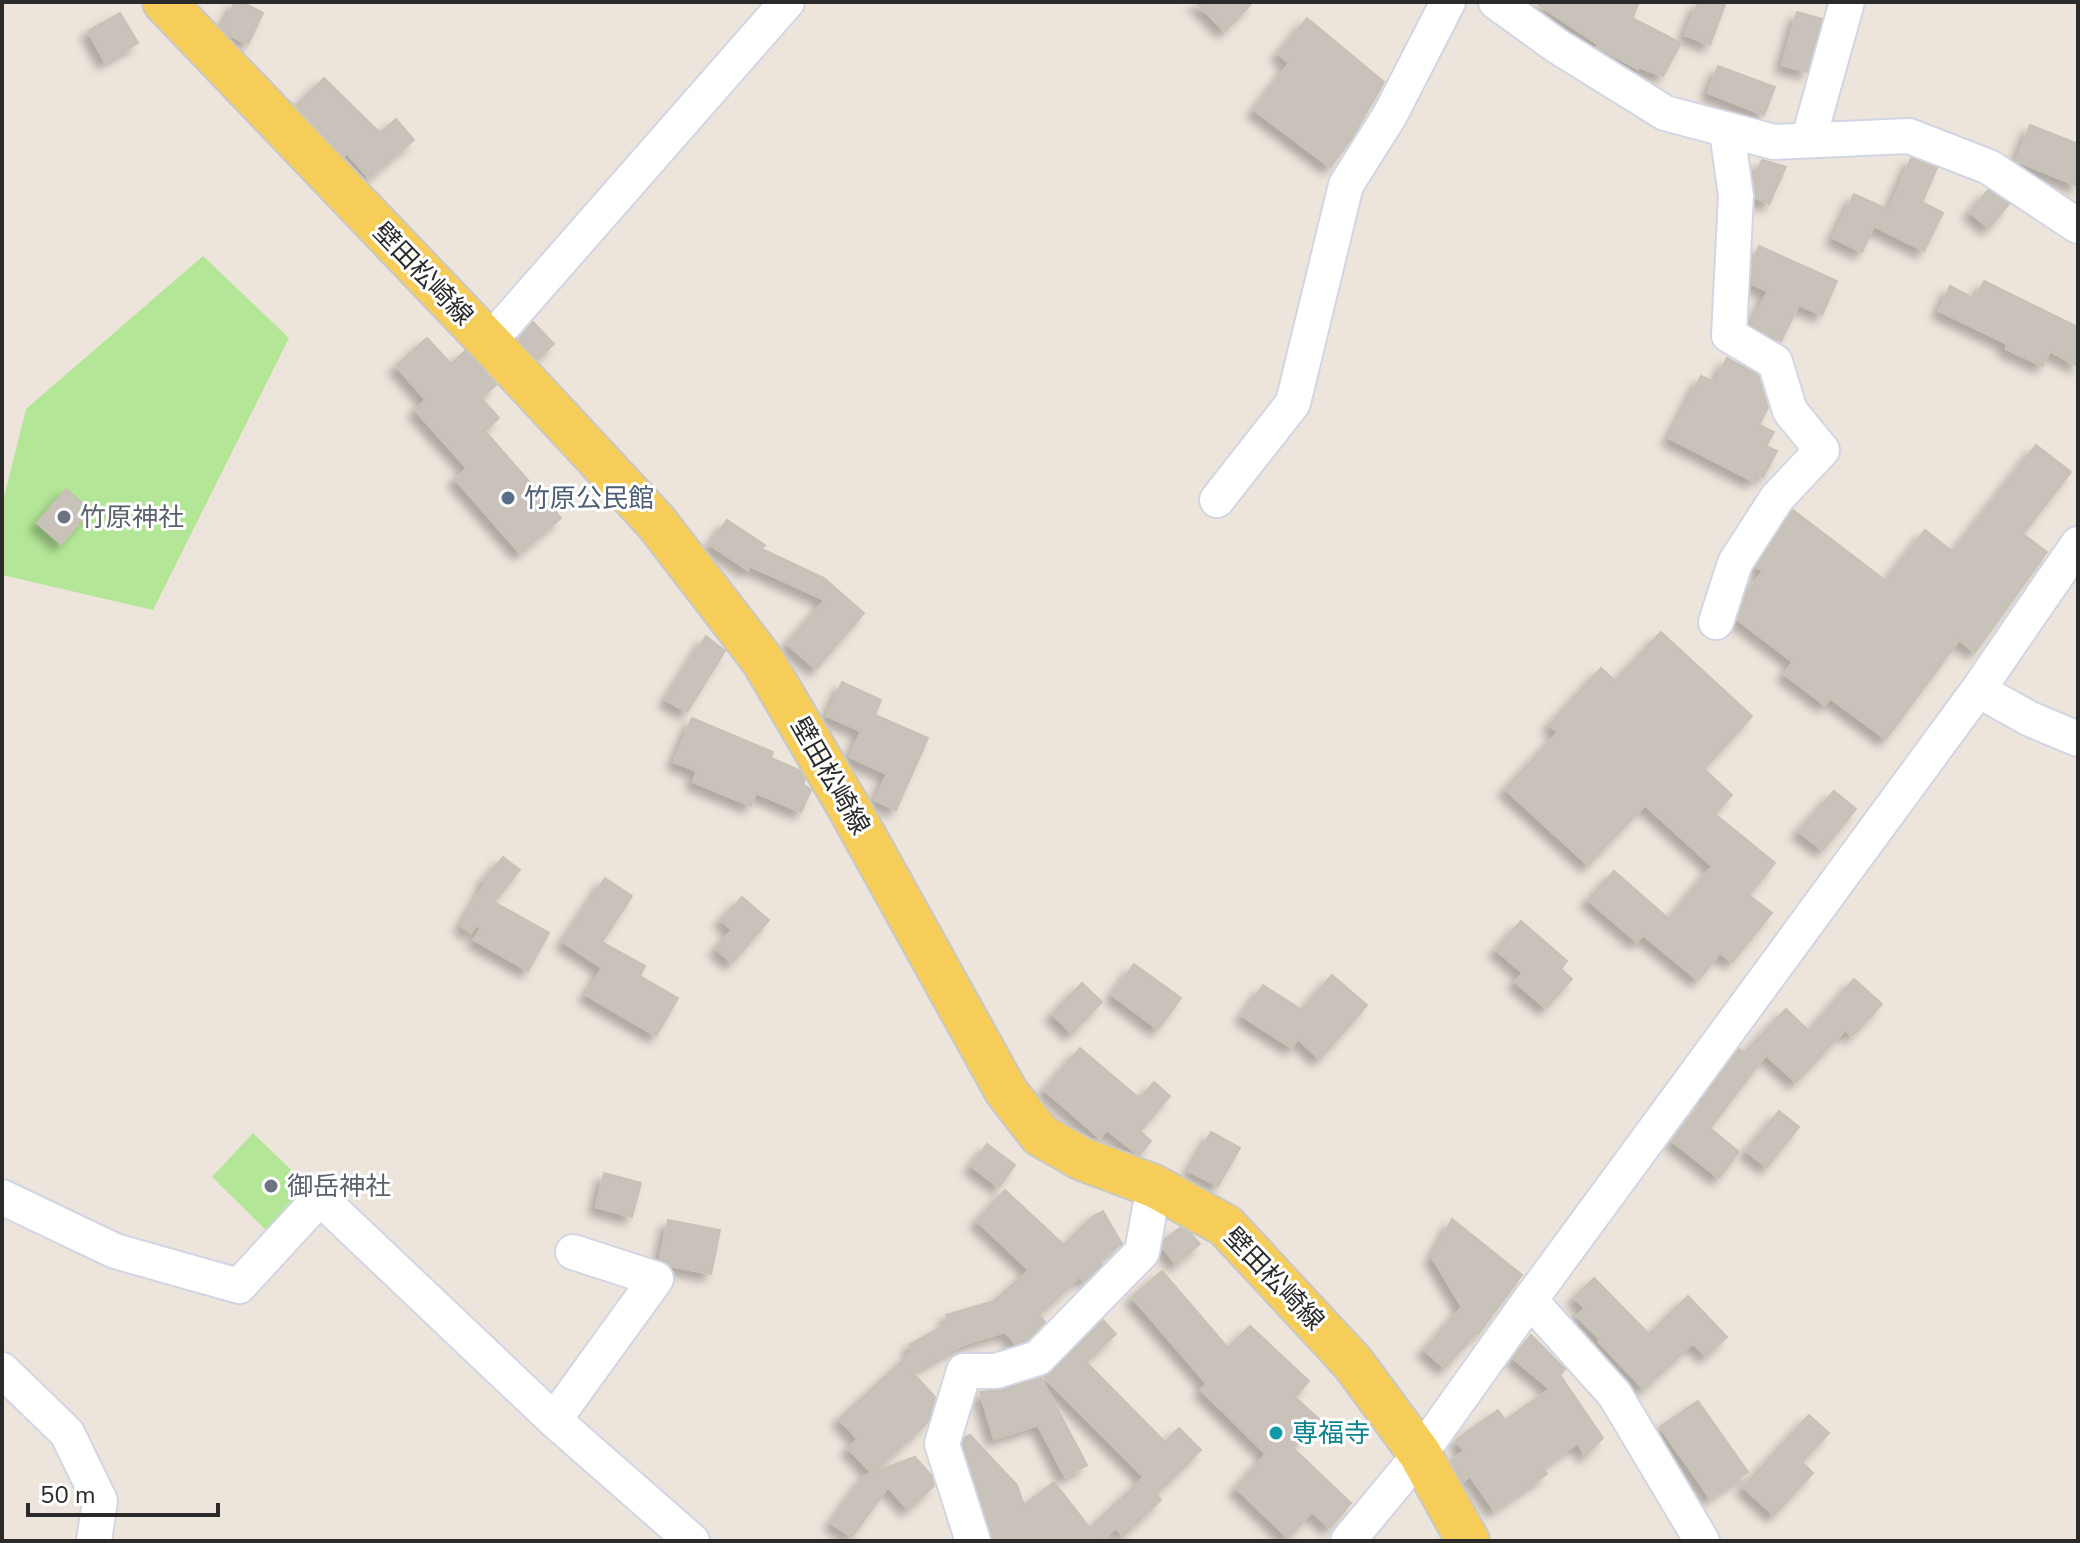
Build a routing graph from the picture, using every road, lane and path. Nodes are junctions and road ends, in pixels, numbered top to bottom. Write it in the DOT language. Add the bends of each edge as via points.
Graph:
graph roads {
  1 [pos="164,2"];
  2 [pos="787,2"];
  3 [pos="1448,2"];
  4 [pos="1496,2"];
  5 [pos="1847,2"];
  6 [pos="1727,131"];
  7 [pos="1809,138"];
  8 [pos="2078,226"];
  9 [pos="489,342"];
  10 [pos="1217,500"];
  11 [pos="2078,544"];
  12 [pos="1716,622"];
  13 [pos="1978,690"];
  14 [pos="2078,739"];
  15 [pos="1154,1186"];
  16 [pos="2,1197"];
  17 [pos="573,1252"];
  18 [pos="1530,1300"];
  19 [pos="2,1370"];
  20 [pos="554,1420"];
  21 [pos="1420,1454"];
  22 [pos="94,1541"];
  23 [pos="692,1541"];
  24 [pos="973,1541"];
  25 [pos="1348,1541"];
  26 [pos="1468,1541"];
  27 [pos="1702,1541"];
  1 -- 9 [label="main road, 壁田松崎線"];
  2 -- 9 [label="street"];
  3 -- 10 [label="street" via="1390,115 1346,185 1293,403"];
  4 -- 6 [label="street" via="1665,113"];
  5 -- 7 [label="street"];
  6 -- 7 [label="street" via="1774,142"];
  6 -- 12 [label="street" via="1736,196 1729,335 1775,362 1790,411 1822,450 1777,498 1735,563"];
  7 -- 8 [label="street" via="1909,136 1989,167"];
  9 -- 15 [label="main road, 壁田松崎線" via="656,522 763,661 1006,1091 1040,1135 1082,1159"];
  11 -- 13 [label="street"];
  13 -- 14 [label="street"];
  13 -- 18 [label="street"];
  15 -- 21 [label="main road, 壁田松崎線" via="1226,1226 1353,1363"];
  15 -- 24 [label="street" via="1142,1252 1038,1358 996,1371 964,1371 942,1444"];
  16 -- 20 [label="street" via="115,1251 239,1286 320,1198"];
  17 -- 20 [label="street" via="656,1279"];
  18 -- 21 [label="street"];
  18 -- 27 [label="street" via="1615,1395"];
  19 -- 22 [label="street" via="67,1433 100,1501"];
  20 -- 23 [label="street"];
  21 -- 25 [label="street"];
  21 -- 26 [label="main road, 壁田松崎線"];
}
